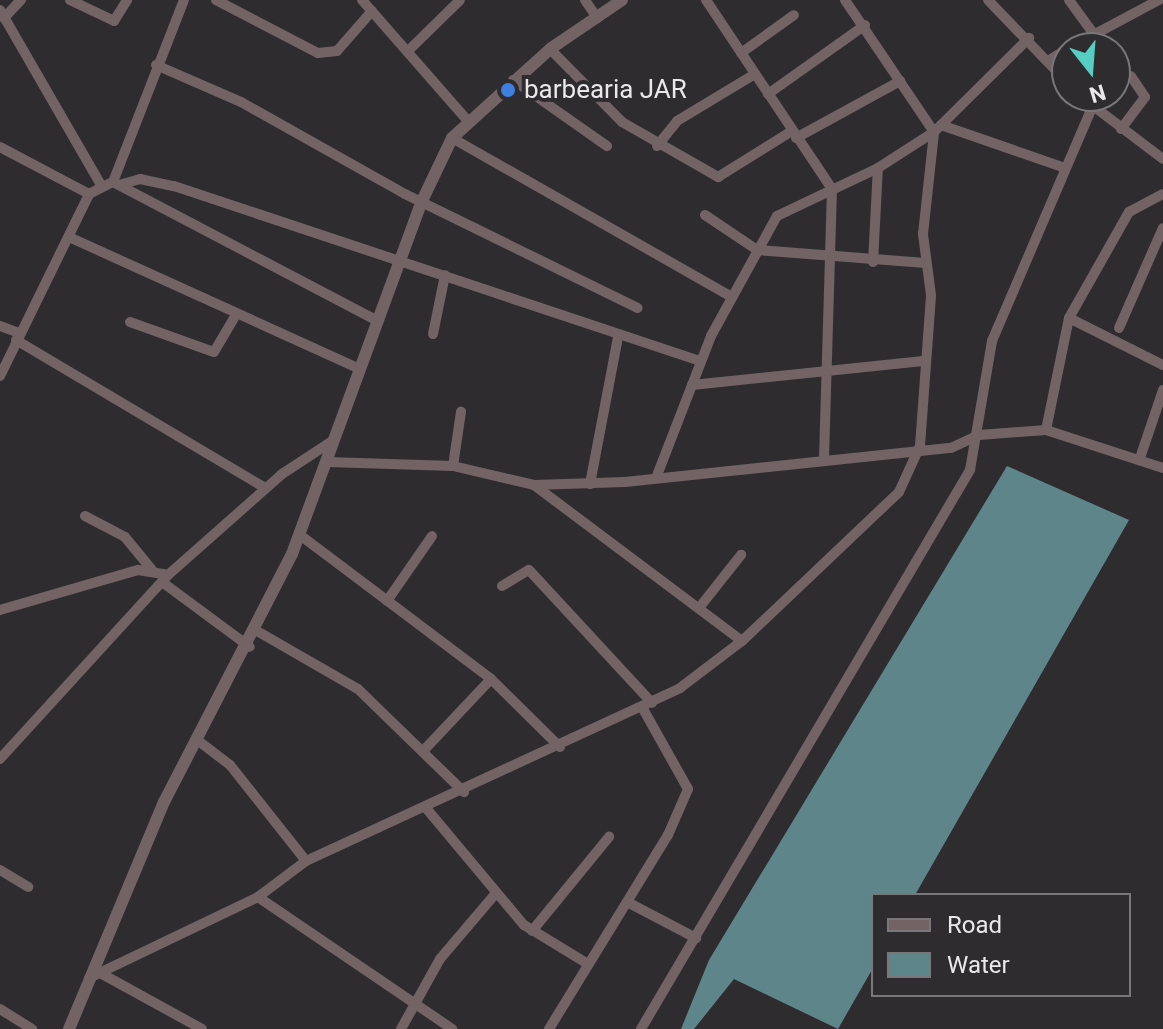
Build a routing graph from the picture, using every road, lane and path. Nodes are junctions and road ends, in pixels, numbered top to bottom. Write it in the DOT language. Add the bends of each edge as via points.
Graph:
graph roads {
  1 [pos="21,0"];
  2 [pos="127,0"];
  3 [pos="184,0"];
  4 [pos="216,0"];
  5 [pos="362,0"];
  6 [pos="460,0"];
  7 [pos="585,0"];
  8 [pos="622,0"];
  9 [pos="706,0"];
  10 [pos="845,0"];
  11 [pos="988,0"];
  12 [pos="1069,0"];
  13 [pos="1159,0"];
  14 [pos="75,1"];
  15 [pos="372,11"];
  16 [pos="2,14"];
  17 [pos="794,15"];
  18 [pos="597,18"];
  19 [pos="865,25"];
  20 [pos="1092,32"];
  21 [pos="1029,38"];
  22 [pos="550,49"];
  23 [pos="409,50"];
  24 [pos="741,53"];
  25 [pos="1051,59"];
  26 [pos="1048,61"];
  27 [pos="1051,64"];
  28 [pos="156,65"];
  29 [pos="755,74"];
  30 [pos="1131,76"];
  31 [pos="513,80"];
  32 [pos="900,81"];
  33 [pos="768,94"];
  34 [pos="1090,112"];
  35 [pos="1098,112"];
  36 [pos="468,121"];
  37 [pos="938,128"];
  38 [pos="1121,129"];
  39 [pos="794,134"];
  40 [pos="452,138"];
  41 [pos="607,146"];
  42 [pos="657,146"];
  43 [pos="0,147"];
  44 [pos="1163,159"];
  45 [pos="1062,167"];
  46 [pos="878,168"];
  47 [pos="116,184"];
  48 [pos="101,185"];
  49 [pos="832,189"];
  50 [pos="89,194"];
  51 [pos="1163,194"];
  52 [pos="422,201"];
  53 [pos="705,215"];
  54 [pos="1163,228"];
  55 [pos="69,237"];
  56 [pos="757,250"];
  57 [pos="833,258"];
  58 [pos="873,262"];
  59 [pos="926,263"];
  60 [pos="399,264"];
  61 [pos="445,275"];
  62 [pos="732,297"];
  63 [pos="638,308"];
  64 [pos="237,313"];
  65 [pos="1069,318"];
  66 [pos="378,321"];
  67 [pos="130,322"];
  68 [pos="0,326"];
  69 [pos="1119,328"];
  70 [pos="433,334"];
  71 [pos="17,336"];
  72 [pos="618,337"];
  73 [pos="700,361"];
  74 [pos="926,361"];
  75 [pos="1163,365"];
  76 [pos="360,369"];
  77 [pos="828,369"];
  78 [pos="0,376"];
  79 [pos="692,385"];
  80 [pos="1163,390"];
  81 [pos="461,412"];
  82 [pos="1046,430"];
  83 [pos="979,435"];
  84 [pos="334,440"];
  85 [pos="920,446"];
  86 [pos="824,456"];
  87 [pos="1140,458"];
  88 [pos="327,462"];
  89 [pos="453,466"];
  90 [pos="1163,468"];
  91 [pos="656,478"];
  92 [pos="590,484"];
  93 [pos="534,485"];
  94 [pos="265,488"];
  95 [pos="85,516"];
  96 [pos="300,535"];
  97 [pos="432,536"];
  98 [pos="741,555"];
  99 [pos="152,570"];
  100 [pos="165,578"];
  101 [pos="502,586"];
  102 [pos="387,601"];
  103 [pos="699,608"];
  104 [pos="0,610"];
  105 [pos="257,631"];
  106 [pos="742,641"];
  107 [pos="250,647"];
  108 [pos="491,679"];
  109 [pos="647,705"];
  110 [pos="196,739"];
  111 [pos="560,747"];
  112 [pos="425,749"];
  113 [pos="0,759"];
  114 [pos="464,792"];
  115 [pos="426,808"];
  116 [pos="609,837"];
  117 [pos="306,861"];
  118 [pos="0,870"];
  119 [pos="28,887"];
  120 [pos="496,893"];
  121 [pos="258,897"];
  122 [pos="629,903"];
  123 [pos="532,931"];
  124 [pos="696,938"];
  125 [pos="588,964"];
  126 [pos="102,974"];
  127 [pos="89,978"];
  128 [pos="413,1005"];
  129 [pos="0,1009"];
  130 [pos="32,1029"];
  131 [pos="69,1029"];
  132 [pos="202,1029"];
  133 [pos="401,1029"];
  134 [pos="452,1029"];
  135 [pos="549,1029"];
  136 [pos="641,1029"];
  1 -- 16 [label="street"];
  2 -- 14 [label="street" via="114,21"];
  3 -- 28 [label="street"];
  4 -- 15 [label="street" via="318,53 337,51"];
  5 -- 15 [label="street"];
  6 -- 23 [label="street"];
  7 -- 18 [label="street"];
  8 -- 18 [label="street"];
  9 -- 24 [label="street"];
  10 -- 19 [label="street"];
  11 -- 21 [label="street"];
  12 -- 20 [label="street"];
  13 -- 20 [label="street"];
  15 -- 23 [label="street"];
  16 -- 48 [label="street"];
  17 -- 24 [label="street"];
  18 -- 22 [label="street"];
  19 -- 32 [label="street"];
  19 -- 33 [label="street"];
  21 -- 26 [label="street"];
  21 -- 37 [label="street"];
  22 -- 31 [label="street"];
  22 -- 42 [label="street" via="622,122"];
  23 -- 36 [label="street"];
  24 -- 29 [label="street"];
  25 -- 26 [label="street"];
  26 -- 27 [label="street"];
  28 -- 47 [label="street"];
  28 -- 52 [label="street" via="241,102"];
  29 -- 33 [label="street"];
  29 -- 42 [label="street" via="677,121"];
  30 -- 38 [label="street" via="1146,93"];
  31 -- 36 [label="street"];
  31 -- 41 [label="street"];
  32 -- 37 [label="street"];
  32 -- 39 [label="street"];
  33 -- 39 [label="street"];
  34 -- 45 [label="street"];
  35 -- 38 [label="street"];
  36 -- 40 [label="street"];
  37 -- 45 [label="street"];
  37 -- 46 [label="street"];
  37 -- 59 [label="street"];
  38 -- 44 [label="street"];
  39 -- 42 [label="street" via="724,178"];
  39 -- 49 [label="street"];
  40 -- 52 [label="street"];
  40 -- 62 [label="street"];
  43 -- 50 [label="street"];
  45 -- 83 [label="street" via="992,341"];
  46 -- 49 [label="street"];
  46 -- 58 [label="street"];
  47 -- 48 [label="street"];
  47 -- 60 [label="street" via="155,180"];
  47 -- 66 [label="street"];
  48 -- 50 [label="street"];
  49 -- 56 [label="street" via="777,216"];
  49 -- 57 [label="street"];
  50 -- 55 [label="street"];
  51 -- 65 [label="street" via="1129,212"];
  52 -- 60 [label="street"];
  52 -- 63 [label="street"];
  53 -- 56 [label="street"];
  54 -- 69 [label="street"];
  55 -- 64 [label="street"];
  55 -- 71 [label="street"];
  56 -- 57 [label="street"];
  56 -- 62 [label="street"];
  57 -- 58 [label="street"];
  57 -- 77 [label="street"];
  58 -- 59 [label="street"];
  59 -- 74 [label="street"];
  60 -- 61 [label="street"];
  60 -- 66 [label="street"];
  61 -- 70 [label="street"];
  61 -- 72 [label="street"];
  62 -- 73 [label="street"];
  64 -- 67 [label="street" via="214,352"];
  64 -- 76 [label="street"];
  65 -- 75 [label="street"];
  65 -- 82 [label="street"];
  66 -- 76 [label="street"];
  68 -- 71 [label="street"];
  71 -- 78 [label="street"];
  71 -- 94 [label="street"];
  72 -- 73 [label="street"];
  72 -- 92 [label="street"];
  73 -- 79 [label="street"];
  74 -- 77 [label="street"];
  74 -- 85 [label="street"];
  76 -- 84 [label="street"];
  77 -- 79 [label="street"];
  77 -- 86 [label="street"];
  79 -- 91 [label="street"];
  80 -- 87 [label="street"];
  81 -- 89 [label="street"];
  82 -- 83 [label="street"];
  82 -- 87 [label="street"];
  83 -- 85 [label="street" via="951,448"];
  83 -- 124 [label="street" via="970,470"];
  84 -- 88 [label="street"];
  84 -- 94 [label="street"];
  85 -- 86 [label="street"];
  85 -- 106 [label="street" via="899,492"];
  86 -- 91 [label="street"];
  87 -- 90 [label="street"];
  88 -- 89 [label="street"];
  88 -- 96 [label="street"];
  89 -- 93 [label="street"];
  91 -- 92 [label="street"];
  92 -- 93 [label="street"];
  93 -- 103 [label="street" via="627,561"];
  94 -- 100 [label="street"];
  95 -- 99 [label="street" via="125,537"];
  96 -- 102 [label="street"];
  96 -- 105 [label="street"];
  97 -- 102 [label="street"];
  98 -- 103 [label="street"];
  99 -- 100 [label="street"];
  99 -- 104 [label="street"];
  100 -- 107 [label="street"];
  100 -- 113 [label="street"];
  101 -- 109 [label="street" via="529,570"];
  102 -- 108 [label="street"];
  103 -- 106 [label="street"];
  105 -- 107 [label="street"];
  105 -- 112 [label="street" via="358,689"];
  106 -- 109 [label="street"];
  107 -- 110 [label="street"];
  108 -- 111 [label="street"];
  108 -- 112 [label="street"];
  109 -- 111 [label="street"];
  109 -- 122 [label="street" via="688,789"];
  110 -- 117 [label="street" via="230,765"];
  110 -- 127 [label="street"];
  111 -- 114 [label="street"];
  112 -- 114 [label="street"];
  114 -- 115 [label="street"];
  115 -- 117 [label="street"];
  115 -- 120 [label="street"];
  116 -- 123 [label="street"];
  117 -- 121 [label="street"];
  118 -- 119 [label="street"];
  120 -- 123 [label="street"];
  120 -- 128 [label="street" via="440,959"];
  121 -- 126 [label="street"];
  121 -- 128 [label="street"];
  122 -- 124 [label="street"];
  122 -- 125 [label="street"];
  123 -- 125 [label="street"];
  124 -- 136 [label="street"];
  125 -- 135 [label="street"];
  126 -- 127 [label="street"];
  126 -- 132 [label="street"];
  127 -- 131 [label="street"];
  128 -- 133 [label="street"];
  128 -- 134 [label="street"];
  129 -- 130 [label="street"];
}
